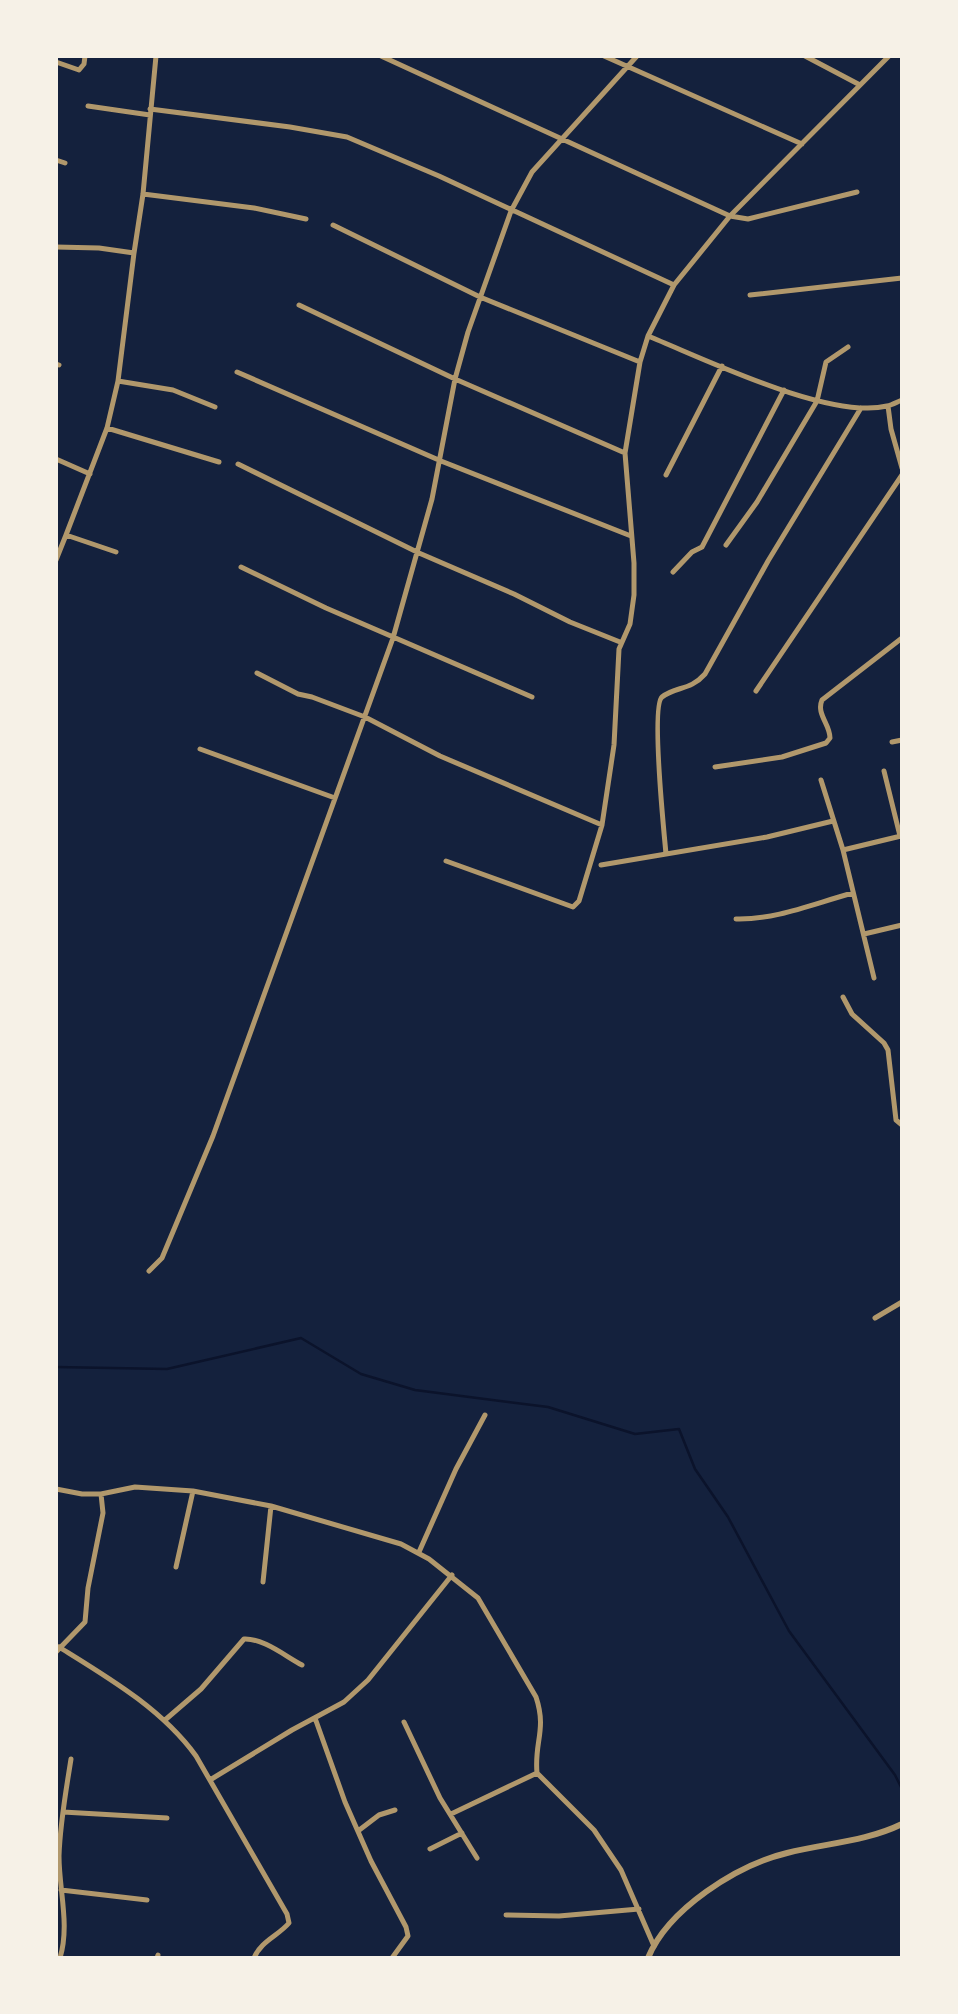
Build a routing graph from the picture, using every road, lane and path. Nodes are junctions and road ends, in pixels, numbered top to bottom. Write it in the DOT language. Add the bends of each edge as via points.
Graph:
graph roads {
  1 [pos="85,56"];
  2 [pos="156,56"];
  3 [pos="382,56"];
  4 [pos="604,56"];
  5 [pos="637,56"];
  6 [pos="806,56"];
  7 [pos="889,56"];
  8 [pos="56,62"];
  9 [pos="628,66"];
  10 [pos="860,85"];
  11 [pos="88,106"];
  12 [pos="150,112"];
  13 [pos="563,138"];
  14 [pos="802,144"];
  15 [pos="56,160"];
  16 [pos="65,163"];
  17 [pos="856,192"];
  18 [pos="144,194"];
  19 [pos="511,211"];
  20 [pos="730,216"];
  21 [pos="306,219"];
  22 [pos="333,225"];
  23 [pos="56,247"];
  24 [pos="134,253"];
  25 [pos="902,278"];
  26 [pos="674,285"];
  27 [pos="750,295"];
  28 [pos="480,297"];
  29 [pos="299,305"];
  30 [pos="648,335"];
  31 [pos="849,346"];
  32 [pos="640,362"];
  33 [pos="722,366"];
  34 [pos="237,372"];
  35 [pos="455,379"];
  36 [pos="118,382"];
  37 [pos="784,390"];
  38 [pos="902,400"];
  39 [pos="817,401"];
  40 [pos="888,406"];
  41 [pos="215,407"];
  42 [pos="861,408"];
  43 [pos="107,428"];
  44 [pos="625,453"];
  45 [pos="56,459"];
  46 [pos="441,461"];
  47 [pos="219,462"];
  48 [pos="238,464"];
  49 [pos="902,468"];
  50 [pos="90,474"];
  51 [pos="666,475"];
  52 [pos="902,475"];
  53 [pos="66,535"];
  54 [pos="631,536"];
  55 [pos="726,545"];
  56 [pos="116,552"];
  57 [pos="419,553"];
  58 [pos="56,560"];
  59 [pos="241,567"];
  60 [pos="673,572"];
  61 [pos="393,638"];
  62 [pos="902,638"];
  63 [pos="620,642"];
  64 [pos="257,673"];
  65 [pos="756,691"];
  66 [pos="532,697"];
  67 [pos="365,717"];
  68 [pos="902,740"];
  69 [pos="892,742"];
  70 [pos="200,748"];
  71 [pos="715,766"];
  72 [pos="884,772"];
  73 [pos="821,780"];
  74 [pos="335,797"];
  75 [pos="833,821"];
  76 [pos="602,825"];
  77 [pos="901,836"];
  78 [pos="843,850"];
  79 [pos="666,854"];
  80 [pos="446,861"];
  81 [pos="601,865"];
  82 [pos="853,893"];
  83 [pos="736,919"];
  84 [pos="902,925"];
  85 [pos="864,934"];
  86 [pos="874,978"];
  87 [pos="843,997"];
  88 [pos="902,1125"];
  89 [pos="149,1271"];
  90 [pos="902,1302"];
  91 [pos="875,1318"];
  92 [pos="485,1415"];
  93 [pos="56,1489"];
  94 [pos="193,1490"];
  95 [pos="101,1494"];
  96 [pos="271,1506"];
  97 [pos="419,1552"];
  98 [pos="176,1567"];
  99 [pos="452,1575"];
  100 [pos="263,1582"];
  101 [pos="58,1650"];
  102 [pos="302,1665"];
  103 [pos="316,1718"];
  104 [pos="165,1720"];
  105 [pos="404,1722"];
  106 [pos="71,1759"];
  107 [pos="537,1773"];
  108 [pos="210,1780"];
  109 [pos="395,1810"];
  110 [pos="62,1812"];
  111 [pos="451,1814"];
  112 [pos="167,1818"];
  113 [pos="902,1825"];
  114 [pos="358,1832"];
  115 [pos="462,1833"];
  116 [pos="430,1849"];
  117 [pos="477,1858"];
  118 [pos="61,1890"];
  119 [pos="147,1900"];
  120 [pos="639,1909"];
  121 [pos="506,1915"];
  122 [pos="654,1946"];
  123 [pos="60,1958"];
  124 [pos="254,1958"];
  125 [pos="392,1958"];
  126 [pos="648,1958"];
  1 -- 8 [label="street" via="79,70"];
  2 -- 12 [label="street"];
  3 -- 13 [label="street"];
  4 -- 9 [label="street"];
  5 -- 9 [label="street"];
  6 -- 10 [label="street"];
  7 -- 10 [label="street"];
  9 -- 13 [label="street"];
  9 -- 14 [label="street"];
  10 -- 14 [label="street"];
  11 -- 12 [label="street"];
  12 -- 18 [label="street"];
  12 -- 19 [label="street" via="347,137"];
  13 -- 19 [label="street" via="532,172"];
  13 -- 20 [label="street"];
  14 -- 20 [label="street"];
  15 -- 16 [label="street"];
  17 -- 20 [label="street" via="748,219"];
  18 -- 21 [label="street"];
  18 -- 24 [label="street"];
  19 -- 26 [label="street"];
  19 -- 28 [label="street"];
  20 -- 26 [label="street"];
  22 -- 28 [label="street"];
  23 -- 24 [label="street"];
  24 -- 36 [label="street"];
  25 -- 27 [label="street"];
  26 -- 30 [label="street"];
  28 -- 32 [label="street"];
  28 -- 35 [label="street"];
  29 -- 35 [label="street"];
  30 -- 32 [label="street"];
  30 -- 33 [label="street"];
  31 -- 39 [label="street" via="826,362"];
  32 -- 44 [label="street"];
  33 -- 37 [label="street"];
  33 -- 51 [label="street"];
  34 -- 46 [label="street"];
  35 -- 44 [label="street"];
  35 -- 46 [label="street"];
  36 -- 41 [label="street" via="173,390"];
  36 -- 43 [label="street"];
  37 -- 39 [label="street"];
  37 -- 60 [label="street" via="702,547"];
  38 -- 40 [label="street"];
  39 -- 42 [label="street"];
  39 -- 55 [label="street"];
  40 -- 42 [label="street"];
  40 -- 49 [label="street"];
  42 -- 79 [label="street" via="705,674 696,684 663,697 658,704"];
  43 -- 47 [label="street"];
  43 -- 50 [label="street"];
  44 -- 54 [label="street"];
  45 -- 50 [label="street"];
  46 -- 54 [label="street"];
  46 -- 57 [label="street"];
  48 -- 57 [label="street"];
  50 -- 53 [label="street"];
  52 -- 65 [label="street"];
  53 -- 56 [label="street"];
  53 -- 58 [label="street"];
  54 -- 63 [label="street" via="634,595 630,624"];
  57 -- 61 [label="street"];
  57 -- 63 [label="street"];
  59 -- 61 [label="street"];
  61 -- 66 [label="street"];
  61 -- 67 [label="street"];
  62 -- 71 [label="street" via="822,700 821,713 830,732 826,743 782,757"];
  63 -- 76 [label="street" via="614,745"];
  64 -- 67 [label="street" via="298,694"];
  67 -- 74 [label="street"];
  67 -- 76 [label="street" via="440,756"];
  68 -- 69 [label="street"];
  70 -- 74 [label="street"];
  72 -- 77 [label="street"];
  73 -- 75 [label="street"];
  74 -- 89 [label="street" via="213,1136 162,1258"];
  75 -- 78 [label="street"];
  75 -- 79 [label="street"];
  76 -- 80 [label="street" via="579,901 573,907"];
  77 -- 78 [label="street"];
  78 -- 82 [label="street"];
  79 -- 81 [label="street"];
  82 -- 83 [label="street" via="757,920"];
  82 -- 85 [label="street"];
  84 -- 85 [label="street"];
  85 -- 86 [label="street"];
  87 -- 88 [label="street" via="852,1014 888,1050 896,1120"];
  90 -- 91 [label="street"];
  92 -- 97 [label="street"];
  93 -- 95 [label="street"];
  94 -- 95 [label="street" via="135,1487"];
  94 -- 96 [label="street"];
  94 -- 98 [label="street"];
  95 -- 101 [label="street" via="103,1513 85,1622"];
  96 -- 97 [label="street"];
  96 -- 100 [label="street"];
  97 -- 99 [label="street"];
  99 -- 103 [label="street" via="368,1680 344,1702"];
  99 -- 107 [label="street" via="478,1598 536,1697 542,1730"];
  101 -- 104 [label="street"];
  102 -- 104 [label="street" via="244,1639 201,1689"];
  103 -- 108 [label="street"];
  103 -- 114 [label="street"];
  104 -- 108 [label="street" via="181,1734"];
  105 -- 111 [label="street"];
  106 -- 110 [label="street"];
  107 -- 111 [label="street"];
  107 -- 120 [label="street" via="594,1830 621,1870"];
  108 -- 124 [label="street" via="289,1923 264,1943"];
  109 -- 114 [label="street" via="379,1815"];
  110 -- 112 [label="street"];
  110 -- 118 [label="street"];
  111 -- 115 [label="street"];
  113 -- 122 [label="street" via="851,1842 785,1853 739,1871 687,1908"];
  114 -- 125 [label="street" via="406,1927 408,1936"];
  115 -- 116 [label="street"];
  115 -- 117 [label="street"];
  118 -- 119 [label="street"];
  118 -- 123 [label="street" via="64,1926"];
  120 -- 121 [label="street"];
  120 -- 122 [label="street"];
  122 -- 126 [label="street"];
}
